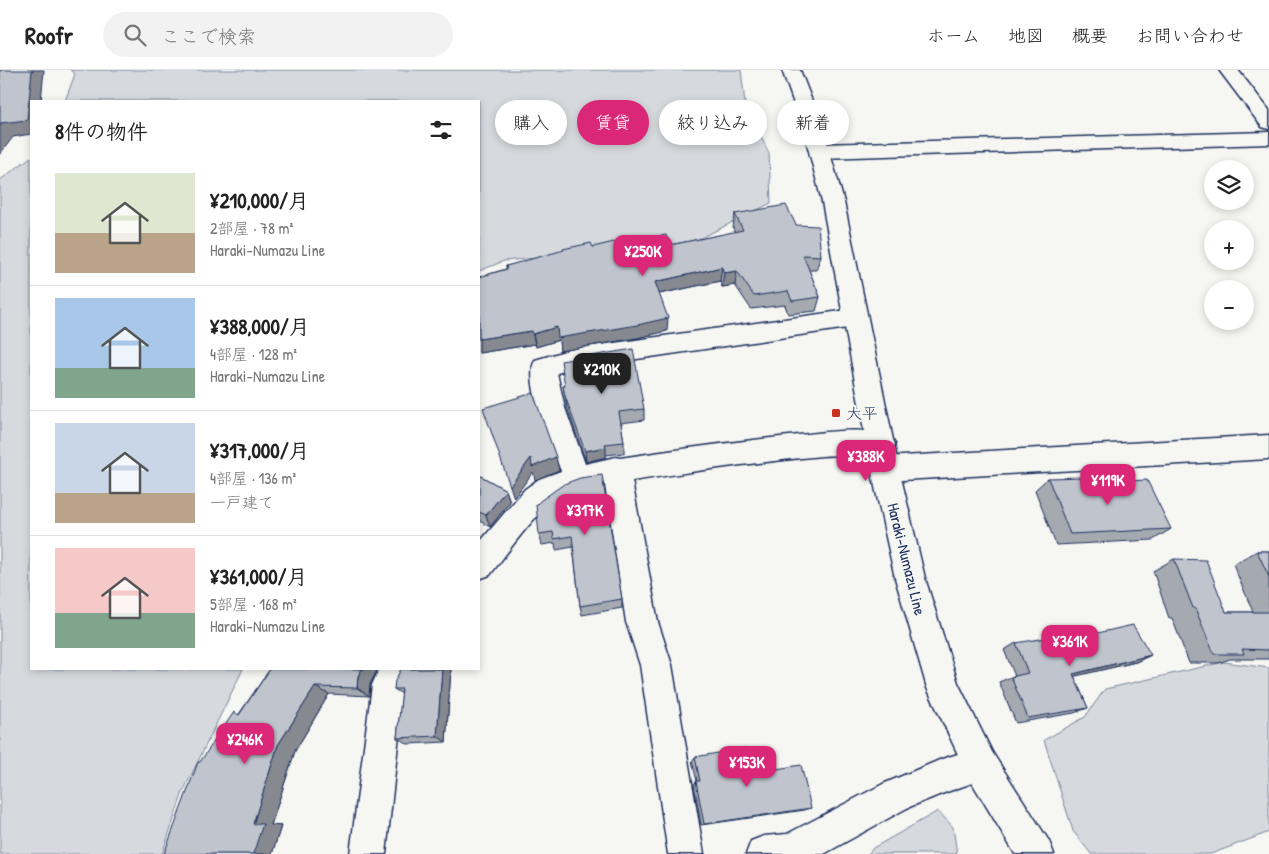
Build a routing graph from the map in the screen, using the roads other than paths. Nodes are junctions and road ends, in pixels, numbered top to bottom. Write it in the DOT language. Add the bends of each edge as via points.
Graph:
graph roads {
  1 [pos="791,70"];
  2 [pos="1228,70"];
  3 [pos="1269,122"];
  4 [pos="1269,138"];
  5 [pos="820,151"];
  6 [pos="855,318"];
  7 [pos="1269,447"];
  8 [pos="883,456"];
  9 [pos="616,469"];
  10 [pos="577,477"];
  11 [pos="480,564"];
  12 [pos="396,670"];
  13 [pos="980,764"];
  14 [pos="368,854"];
  15 [pos="686,854"];
  16 [pos="764,854"];
  17 [pos="1036,854"];
  1 -- 5 [label="main road, Haraki-Numazu Line"];
  2 -- 3 [label="main road"];
  4 -- 5 [label="main road"];
  5 -- 6 [label="main road, Haraki-Numazu Line"];
  6 -- 8 [label="main road, Haraki-Numazu Line"];
  6 -- 10 [label="main road" via="572,359 544,367 557,422"];
  7 -- 8 [label="main road"];
  8 -- 9 [label="main road" via="836,442"];
  8 -- 13 [label="main road, Haraki-Numazu Line" via="910,578 943,688"];
  9 -- 10 [label="main road"];
  9 -- 15 [label="main road" via="642,622 656,665"];
  10 -- 11 [label="main road" via="549,488 535,498"];
  12 -- 14 [label="main road" via="388,685"];
  13 -- 16 [label="main road" via="895,796 789,852"];
  13 -- 17 [label="main road, Haraki-Numazu Line"];
}
